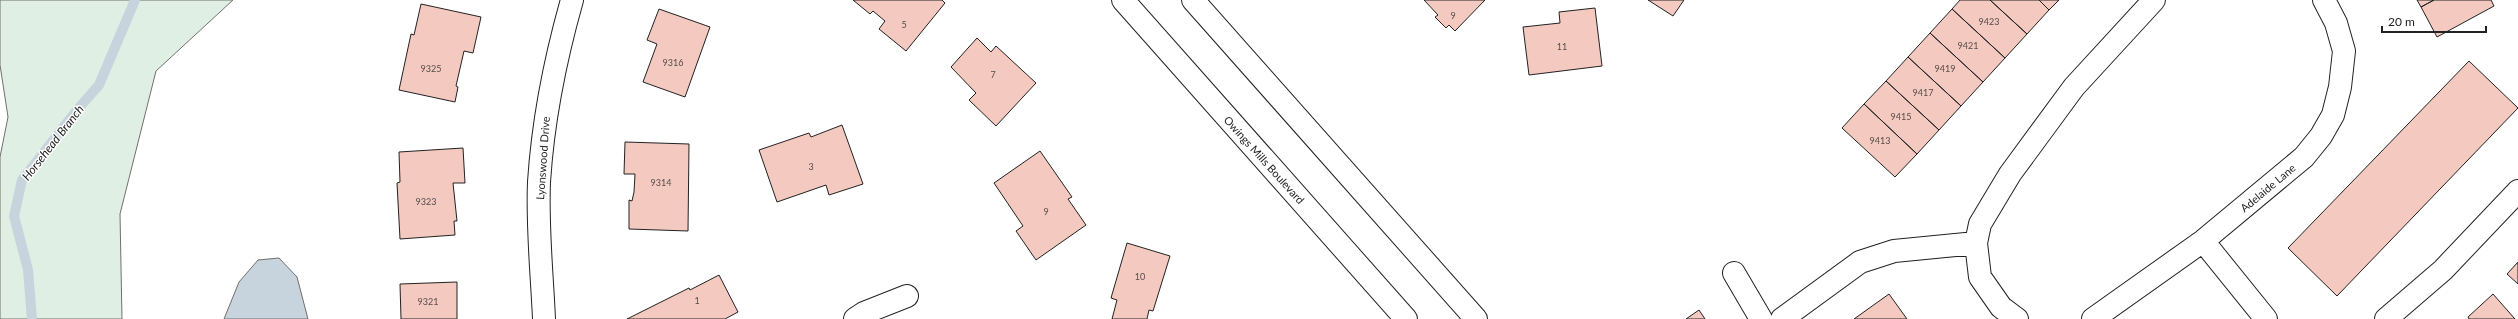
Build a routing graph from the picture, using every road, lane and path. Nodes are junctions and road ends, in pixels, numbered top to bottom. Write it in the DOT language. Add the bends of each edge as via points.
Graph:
graph roads {
  1 [pos="572,0"];
  2 [pos="1122,0"];
  3 [pos="1193,0"];
  4 [pos="2154,0"];
  5 [pos="2324,0"];
  6 [pos="2518,191"];
  7 [pos="2203,241"];
  8 [pos="1976,243"];
  9 [pos="1734,273"];
  10 [pos="907,296"];
  11 [pos="544,319"];
  12 [pos="855,319"];
  13 [pos="1406,319"];
  14 [pos="1476,319"];
  15 [pos="1761,319"];
  16 [pos="1782,319"];
  17 [pos="2016,319"];
  18 [pos="2093,319"];
  19 [pos="2266,319"];
  20 [pos="2386,319"];
  1 -- 11 [label="street, Lyonswood Drive" via="558,50 545,120 540,175"];
  2 -- 13 [label="street, Owings Mills Boulevard"];
  3 -- 14 [label="street"];
  4 -- 8 [label="street" via="2074,87 2010,174 1980,224"];
  5 -- 7 [label="street, Adelaide Lane" via="2336,23 2344,51 2340,87 2333,115 2321,136 2304,157"];
  6 -- 20 [label="street" via="2443,270"];
  7 -- 18 [label="street, Adelaide Lane"];
  7 -- 19 [label="street"];
  8 -- 16 [label="street" via="1894,251 1860,262"];
  8 -- 17 [label="street" via="1980,277 2001,307"];
  9 -- 15 [label="street"];
  10 -- 12 [label="street"];
}
